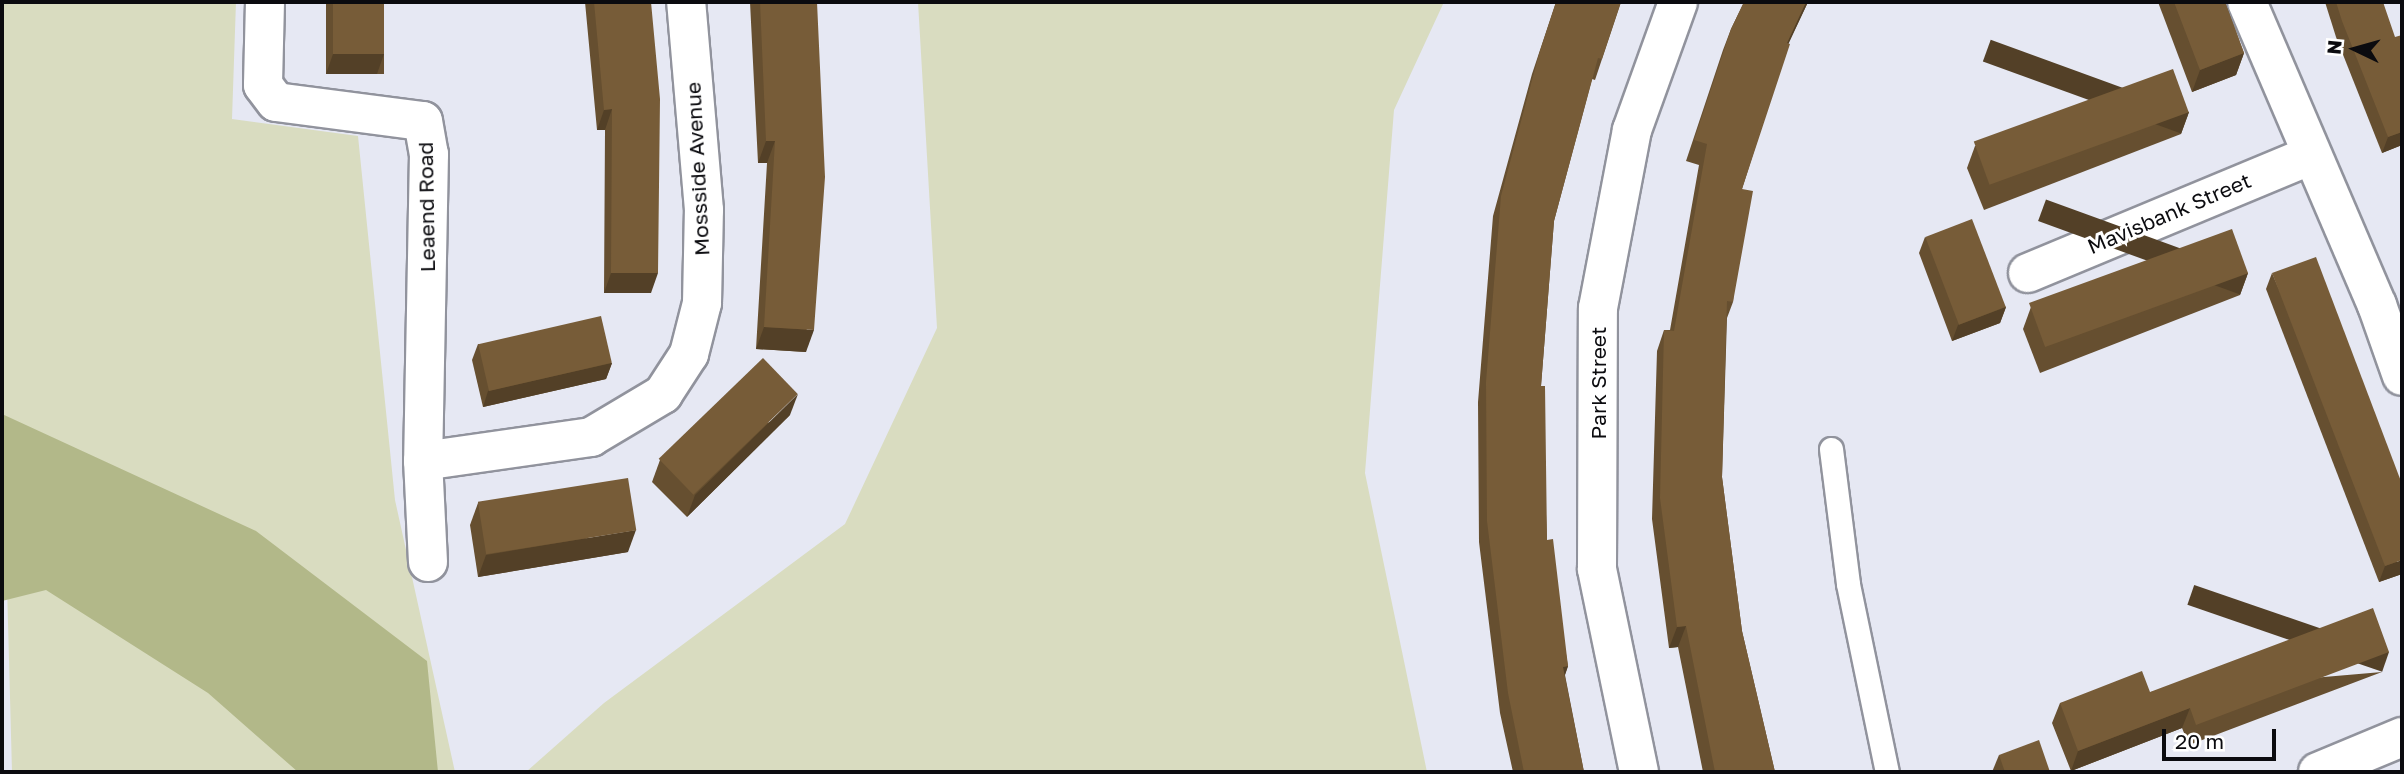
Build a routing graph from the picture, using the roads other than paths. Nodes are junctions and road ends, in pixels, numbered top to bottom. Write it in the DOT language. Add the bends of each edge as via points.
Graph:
graph roads {
  1 [pos="265,2"];
  2 [pos="685,2"];
  3 [pos="1678,2"];
  4 [pos="2247,2"];
  5 [pos="2311,155"];
  6 [pos="2028,273"];
  7 [pos="2390,300"];
  8 [pos="2402,376"];
  9 [pos="1832,449"];
  10 [pos="423,461"];
  11 [pos="428,562"];
  12 [pos="2402,737"];
  13 [pos="1639,772"];
  14 [pos="1887,772"];
  15 [pos="2318,772"];
  1 -- 10 [label="street, Leaend Road" via="263,85 276,102 423,121 429,154"];
  2 -- 10 [label="street, Mossside Avenue" via="704,210 702,303 689,355 663,394 591,437"];
  3 -- 13 [label="street, Park Street" via="1632,130 1598,307 1597,569"];
  4 -- 5 [label="street"];
  5 -- 6 [label="street, Mavisbank Street"];
  5 -- 7 [label="street"];
  7 -- 8 [label="street"];
  9 -- 14 [label="lane" via="1848,584"];
  10 -- 11 [label="street"];
  12 -- 15 [label="street"];
}
